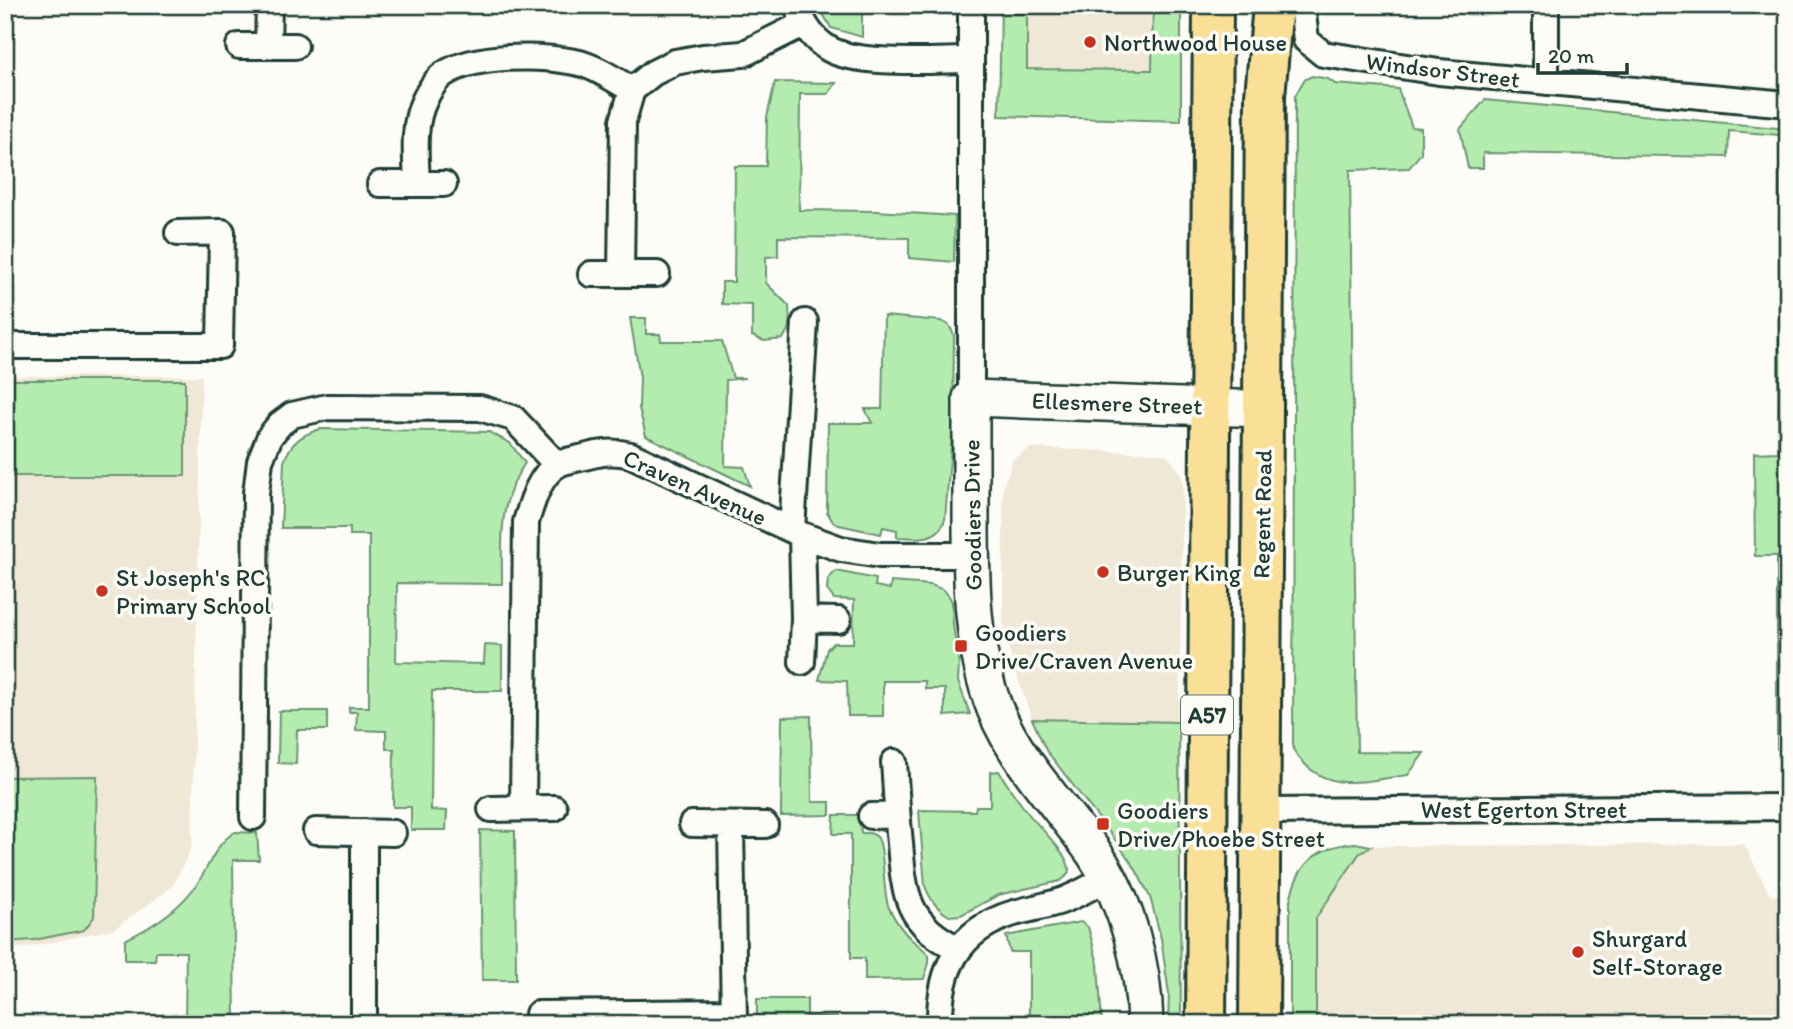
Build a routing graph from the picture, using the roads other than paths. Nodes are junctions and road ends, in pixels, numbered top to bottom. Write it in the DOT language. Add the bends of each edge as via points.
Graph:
graph roads {
  1 [pos="270,5"];
  2 [pos="971,5"];
  3 [pos="1213,5"];
  4 [pos="1273,5"];
  5 [pos="1302,5"];
  6 [pos="1546,5"];
  7 [pos="800,15"];
  8 [pos="239,46"];
  9 [pos="268,46"];
  10 [pos="295,46"];
  11 [pos="971,60"];
  12 [pos="1546,82"];
  13 [pos="632,90"];
  14 [pos="1265,96"];
  15 [pos="1788,104"];
  16 [pos="380,184"];
  17 [pos="416,184"];
  18 [pos="444,184"];
  19 [pos="178,233"];
  20 [pos="591,274"];
  21 [pos="621,274"];
  22 [pos="657,274"];
  23 [pos="805,322"];
  24 [pos="5,346"];
  25 [pos="971,398"];
  26 [pos="1211,407"];
  27 [pos="1263,409"];
  28 [pos="557,465"];
  29 [pos="797,532"];
  30 [pos="971,555"];
  31 [pos="804,619"];
  32 [pos="838,620"];
  33 [pos="802,662"];
  34 [pos="894,762"];
  35 [pos="1788,807"];
  36 [pos="523,808"];
  37 [pos="554,808"];
  38 [pos="491,809"];
  39 [pos="1260,810"];
  40 [pos="897,815"];
  41 [pos="871,816"];
  42 [pos="253,817"];
  43 [pos="692,824"];
  44 [pos="732,825"];
  45 [pos="765,825"];
  46 [pos="316,831"];
  47 [pos="364,832"];
  48 [pos="393,833"];
  49 [pos="1109,877"];
  50 [pos="959,949"];
  51 [pos="538,1014"];
  52 [pos="734,1018"];
  53 [pos="364,1024"];
  54 [pos="940,1024"];
  55 [pos="1145,1024"];
  56 [pos="1206,1024"];
  57 [pos="1259,1024"];
  1 -- 9 [label="street"];
  2 -- 11 [label="street, Goodiers Drive"];
  3 -- 26 [label="highway, A57"];
  4 -- 14 [label="highway, Regent Road / A57"];
  5 -- 12 [label="street, Windsor Street" via="1306,40 1323,54"];
  6 -- 12 [label="street"];
  7 -- 11 [label="street" via="828,49 862,59"];
  7 -- 13 [label="street" via="743,54 676,62"];
  8 -- 9 [label="street"];
  9 -- 10 [label="street"];
  11 -- 25 [label="street, Goodiers Drive"];
  12 -- 15 [label="street, Windsor Street"];
  13 -- 17 [label="street" via="576,62 533,59 465,64 441,75 424,100 416,132"];
  13 -- 21 [label="street" via="623,121"];
  14 -- 26 [label="highway, A57" via="1241,146 1241,341 1233,386"];
  14 -- 27 [label="highway, Regent Road / A57"];
  16 -- 17 [label="street"];
  17 -- 18 [label="street"];
  19 -- 24 [label="street" via="222,232 220,346"];
  20 -- 21 [label="street"];
  21 -- 22 [label="street"];
  23 -- 29 [label="street"];
  25 -- 26 [label="street, Ellesmere Street"];
  25 -- 30 [label="street, Goodiers Drive"];
  26 -- 27 [label="street, Ellesmere Street"];
  26 -- 56 [label="highway, A57"];
  27 -- 39 [label="highway, Regent Road / A57"];
  28 -- 29 [label="street, Craven Avenue" via="617,451"];
  28 -- 36 [label="street" via="543,479 526,522"];
  28 -- 42 [label="street" via="513,418 480,408 327,407 292,415 280,424 260,461 256,493"];
  29 -- 30 [label="street, Craven Avenue" via="841,549 880,555"];
  29 -- 31 [label="street"];
  30 -- 49 [label="street, Goodiers Drive" via="979,649 995,710 1042,786"];
  31 -- 32 [label="street"];
  31 -- 33 [label="street"];
  34 -- 40 [label="street"];
  35 -- 39 [label="street, West Egerton Street"];
  36 -- 37 [label="street"];
  36 -- 38 [label="street"];
  39 -- 57 [label="highway, Regent Road / A57"];
  40 -- 41 [label="street"];
  40 -- 50 [label="street" via="903,884 910,905 943,942"];
  43 -- 44 [label="street"];
  44 -- 45 [label="street"];
  44 -- 52 [label="street"];
  46 -- 47 [label="street"];
  47 -- 48 [label="street"];
  47 -- 53 [label="street"];
  49 -- 50 [label="street" via="1061,901 996,920"];
  49 -- 55 [label="street, Goodiers Drive" via="1139,965"];
  50 -- 54 [label="street" via="943,982"];
  51 -- 52 [label="street"];
}
